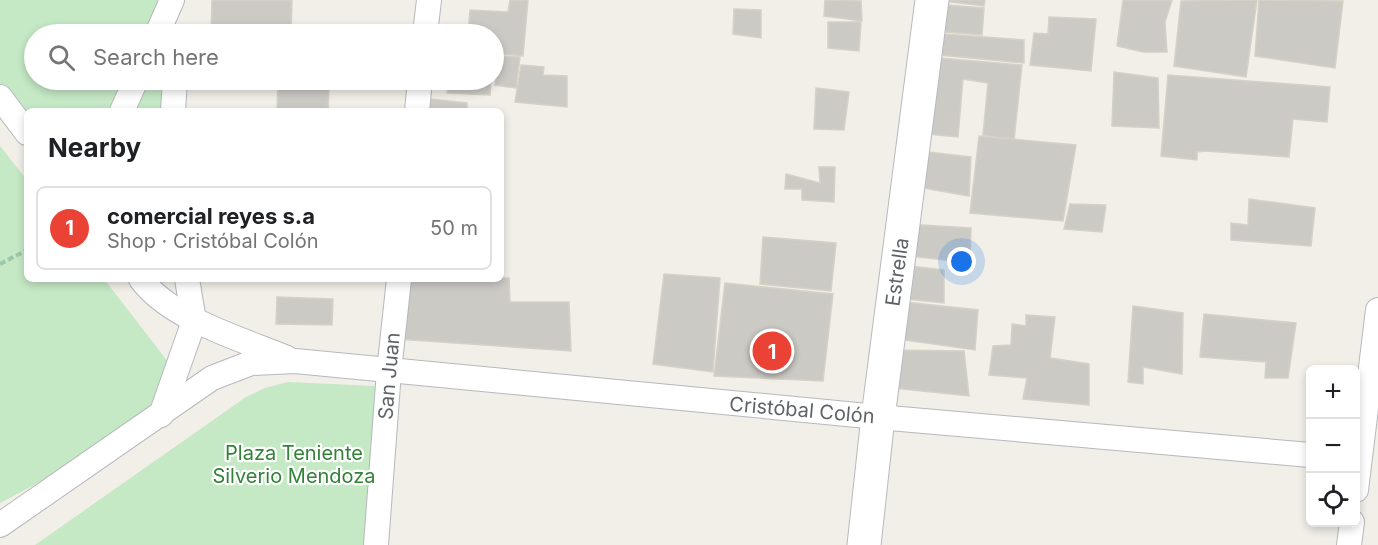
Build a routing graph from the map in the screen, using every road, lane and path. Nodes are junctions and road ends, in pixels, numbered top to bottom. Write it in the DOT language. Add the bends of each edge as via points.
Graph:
graph roads {
  1 [pos="172,0"];
  2 [pos="429,0"];
  3 [pos="933,0"];
  4 [pos="162,24"];
  5 [pos="426,24"];
  6 [pos="131,90"];
  7 [pos="174,90"];
  8 [pos="419,90"];
  9 [pos="0,97"];
  10 [pos="123,108"];
  11 [pos="173,108"];
  12 [pos="417,108"];
  13 [pos="24,129"];
  14 [pos="24,252"];
  15 [pos="0,264"];
  16 [pos="143,282"];
  17 [pos="188,282"];
  18 [pos="399,282"];
  19 [pos="1378,310"];
  20 [pos="194,321"];
  21 [pos="295,362"];
  22 [pos="388,371"];
  23 [pos="161,415"];
  24 [pos="878,417"];
  25 [pos="1306,455"];
  26 [pos="1364,459"];
  27 [pos="1360,474"];
  28 [pos="2,527"];
  29 [pos="1351,527"];
  30 [pos="376,545"];
  31 [pos="864,545"];
  32 [pos="1349,545"];
  1 -- 4 [label="street"];
  2 -- 5 [label="street"];
  3 -- 24 [label="main road, Estrella"];
  6 -- 10 [label="street"];
  7 -- 11 [label="street"];
  8 -- 12 [label="street"];
  9 -- 13 [label="street"];
  14 -- 15 [label="path"];
  16 -- 20 [label="street"];
  17 -- 20 [label="street"];
  18 -- 22 [label="street, San Juan"];
  19 -- 26 [label="street"];
  20 -- 21 [label="street"];
  20 -- 23 [label="street"];
  21 -- 22 [label="street, Cristóbal Colón"];
  21 -- 23 [label="street" via="251,363 231,370 212,378"];
  22 -- 24 [label="street, Cristóbal Colón"];
  22 -- 30 [label="street, San Juan"];
  23 -- 28 [label="street"];
  24 -- 25 [label="street, Cristóbal Colón"];
  24 -- 31 [label="main road, Estrella"];
  26 -- 27 [label="street"];
  29 -- 32 [label="street"];
}
